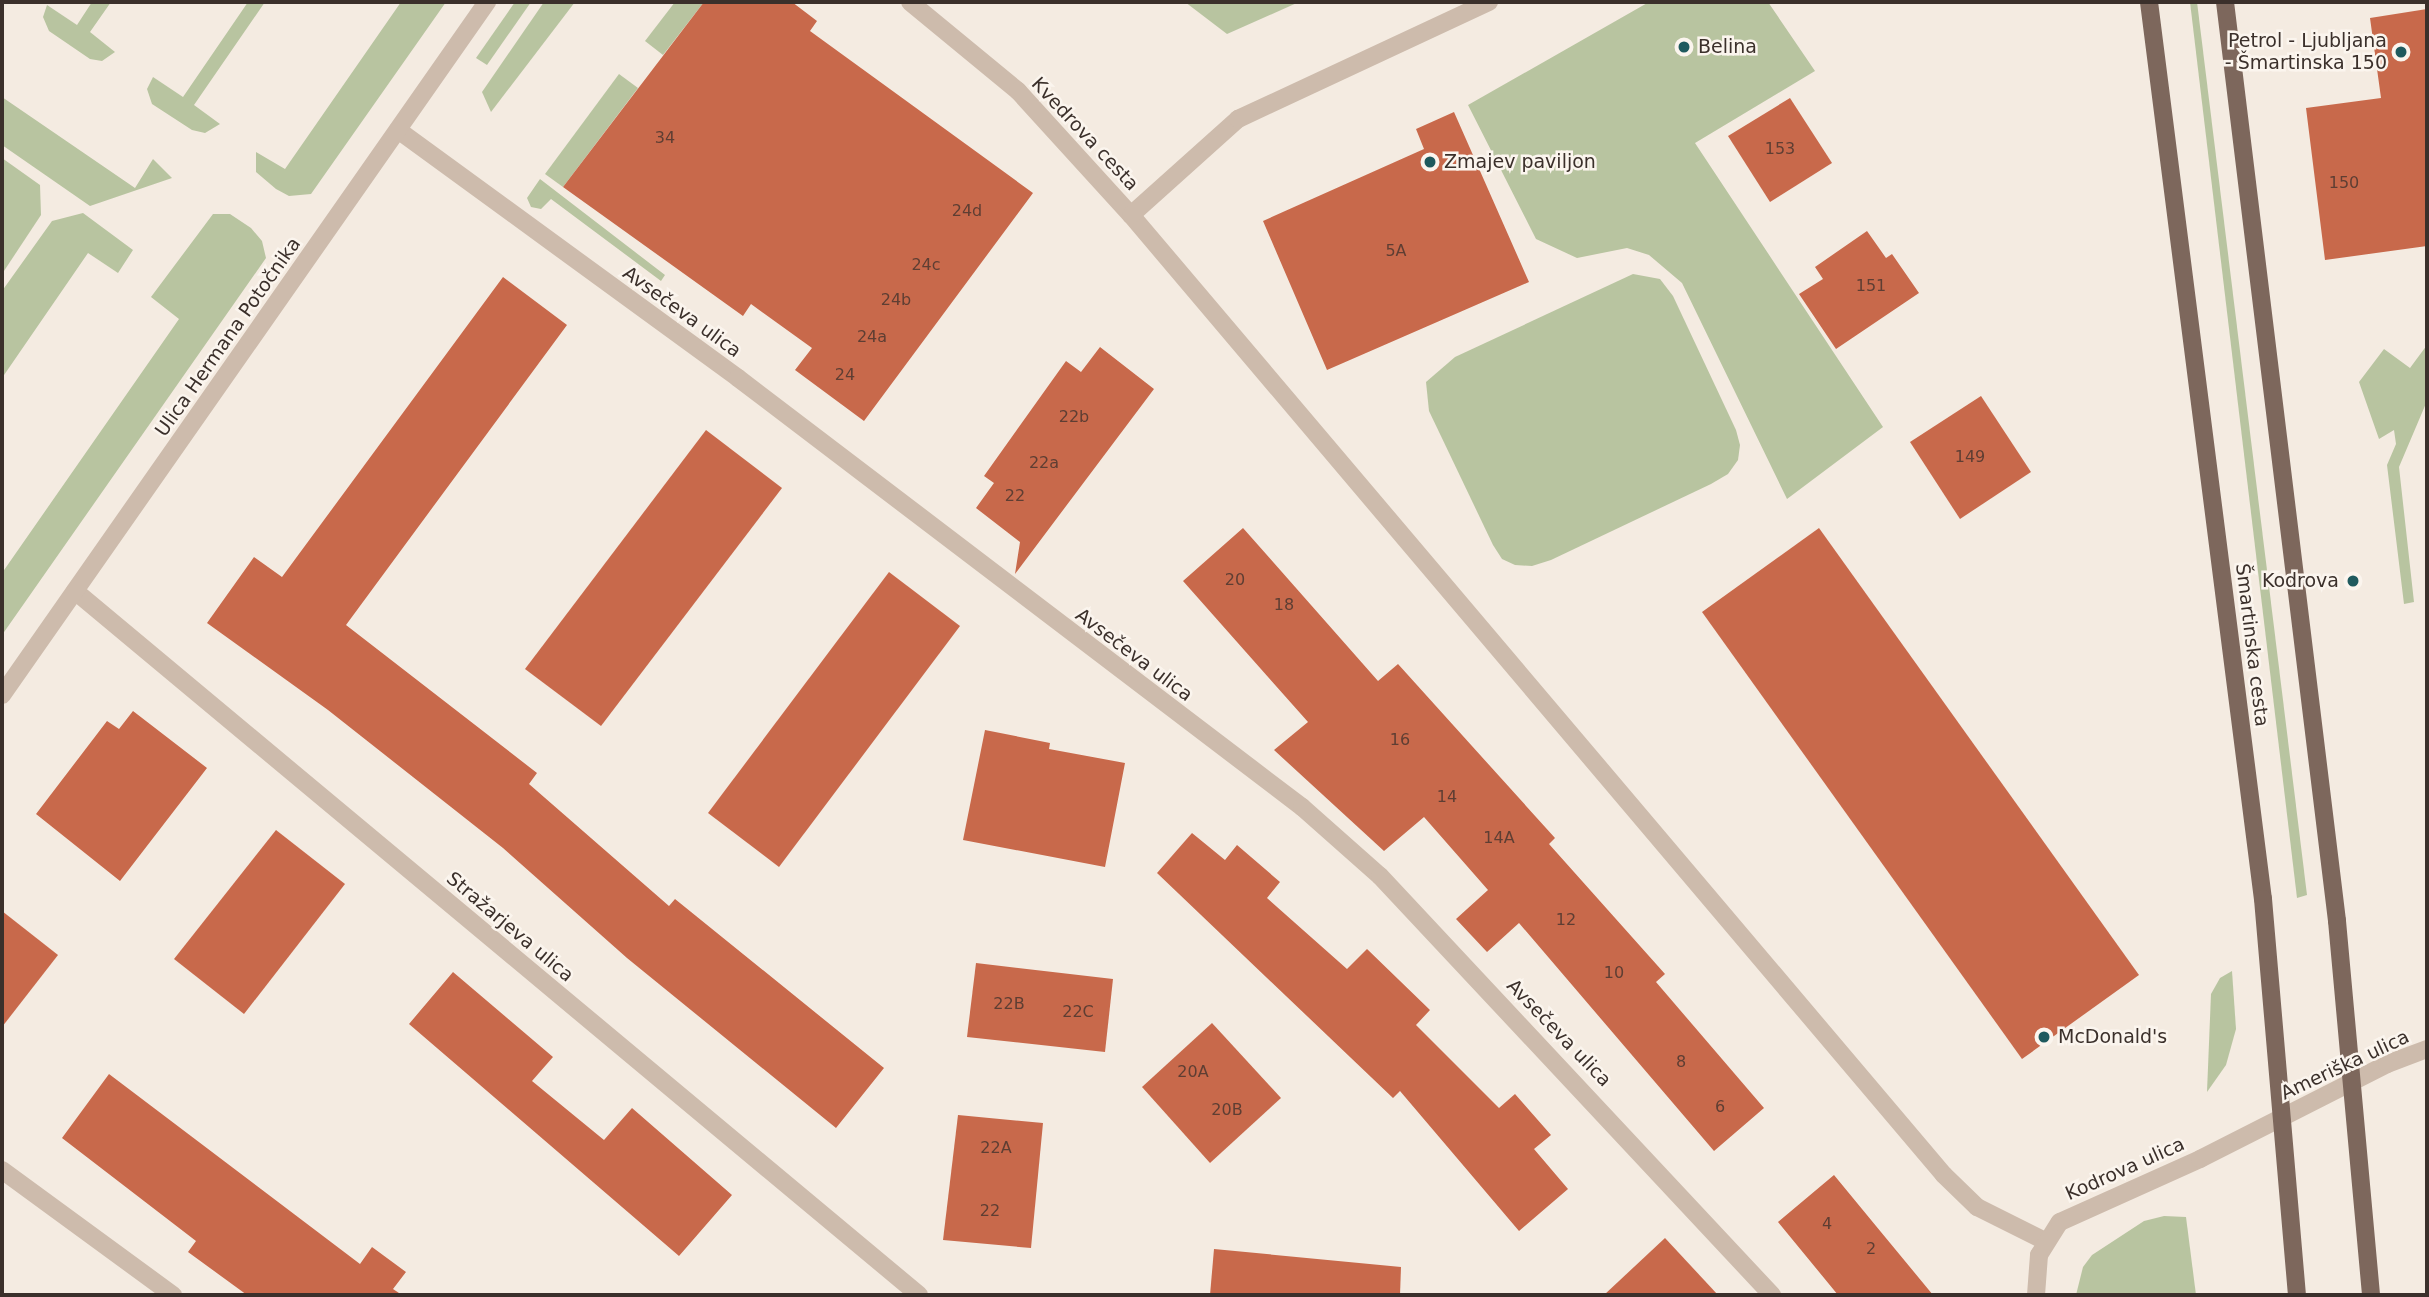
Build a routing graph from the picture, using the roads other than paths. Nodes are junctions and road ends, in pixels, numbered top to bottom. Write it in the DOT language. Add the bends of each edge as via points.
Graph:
graph roads {
  1 [pos="488,2"];
  2 [pos="910,2"];
  3 [pos="1489,2"];
  4 [pos="2149,2"];
  5 [pos="2225,2"];
  6 [pos="398,130"];
  7 [pos="1131,215"];
  8 [pos="75,591"];
  9 [pos="2,695"];
  10 [pos="2427,1049"];
  11 [pos="2350,1082"];
  12 [pos="2280,1119"];
  13 [pos="2,1170"];
  14 [pos="2045,1241"];
  15 [pos="173,1295"];
  16 [pos="919,1295"];
  17 [pos="1772,1295"];
  18 [pos="2035,1295"];
  19 [pos="2297,1295"];
  20 [pos="2371,1295"];
  1 -- 6 [label="street, Ulica Hermana Potočnika"];
  2 -- 7 [label="street, Kvedrova cesta" via="1018,91"];
  3 -- 7 [label="street, Kvedrova cesta" via="1238,119"];
  4 -- 12 [label="main road, Šmartinska cesta" via="2263,899"];
  5 -- 11 [label="main road" via="2337,921"];
  6 -- 8 [label="street, Ulica Hermana Potočnika"];
  6 -- 17 [label="street, Avsečeva ulica" via="738,379 1302,807 1380,876"];
  7 -- 14 [label="street" via="1944,1175 1977,1207"];
  8 -- 9 [label="street, Ulica Hermana Potočnika"];
  8 -- 16 [label="street, Stražarjeva ulica"];
  10 -- 11 [label="street, Ameriška ulica"];
  11 -- 12 [label="street, Ameriška ulica"];
  11 -- 20 [label="main road"];
  12 -- 14 [label="street, Kodrova ulica" via="2070,1217"];
  12 -- 19 [label="main road, Šmartinska cesta"];
  13 -- 15 [label="street"];
  14 -- 18 [label="street" via="2036,1266"];
}
